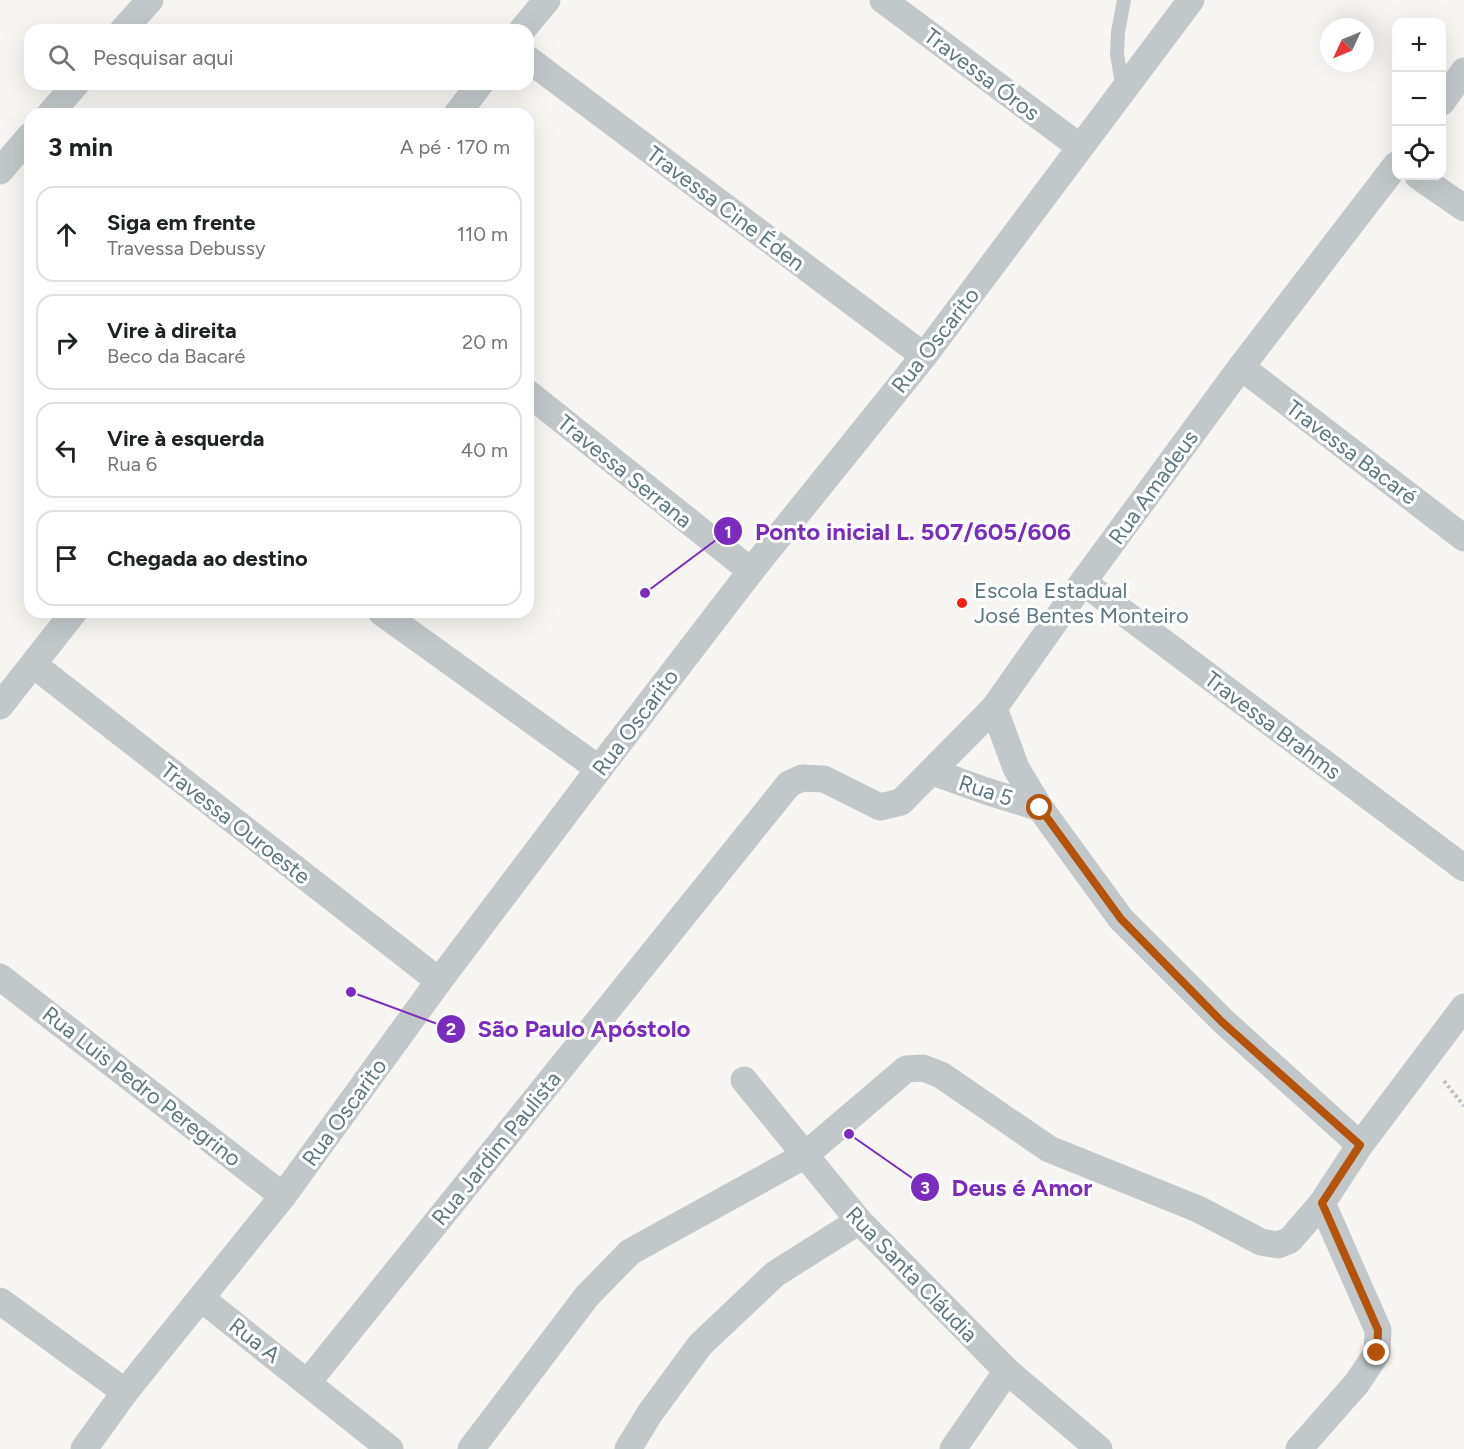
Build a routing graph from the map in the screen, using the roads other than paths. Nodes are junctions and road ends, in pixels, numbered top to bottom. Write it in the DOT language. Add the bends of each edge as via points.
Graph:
graph roads {
  1 [pos="150,0"];
  2 [pos="547,0"];
  3 [pos="883,0"];
  4 [pos="1124,0"];
  5 [pos="1191,0"];
  6 [pos="128,24"];
  7 [pos="527,24"];
  8 [pos="534,64"];
  9 [pos="1464,71"];
  10 [pos="71,90"];
  11 [pos="475,90"];
  12 [pos="1123,91"];
  13 [pos="1446,96"];
  14 [pos="55,108"];
  15 [pos="462,108"];
  16 [pos="24,143"];
  17 [pos="1080,147"];
  18 [pos="1392,170"];
  19 [pos="0,171"];
  20 [pos="1424,180"];
  21 [pos="1464,208"];
  22 [pos="924,356"];
  23 [pos="1241,367"];
  24 [pos="534,398"];
  25 [pos="1464,538"];
  26 [pos="751,571"];
  27 [pos="1083,582"];
  28 [pos="69,618"];
  29 [pos="389,618"];
  30 [pos="34,665"];
  31 [pos="0,706"];
  32 [pos="994,708"];
  33 [pos="599,769"];
  34 [pos="933,772"];
  35 [pos="901,802"];
  36 [pos="1040,808"];
  37 [pos="1464,868"];
  38 [pos="0,976"];
  39 [pos="439,981"];
  40 [pos="1464,1007"];
  41 [pos="744,1080"];
  42 [pos="1360,1145"];
  43 [pos="804,1156"];
  44 [pos="283,1196"];
  45 [pos="1322,1203"];
  46 [pos="859,1221"];
  47 [pos="202,1299"];
  48 [pos="0,1301"];
  49 [pos="1006,1371"];
  50 [pos="308,1382"];
  51 [pos="125,1392"];
  52 [pos="84,1449"];
  53 [pos="390,1449"];
  54 [pos="471,1449"];
  55 [pos="628,1449"];
  56 [pos="953,1449"];
  57 [pos="1099,1449"];
  58 [pos="1299,1449"];
  1 -- 6 [label="street"];
  2 -- 7 [label="street"];
  3 -- 17 [label="street, Travessa Óros"];
  4 -- 12 [label="lane" via="1117,54"];
  5 -- 12 [label="street, Rua Oscarito"];
  8 -- 22 [label="street, Travessa Cine Éden"];
  9 -- 13 [label="street"];
  10 -- 14 [label="street"];
  11 -- 15 [label="street"];
  12 -- 17 [label="street, Rua Oscarito"];
  16 -- 19 [label="street"];
  17 -- 22 [label="street, Rua Oscarito"];
  18 -- 23 [label="street, Rua Amadeus"];
  20 -- 21 [label="street"];
  22 -- 26 [label="street, Rua Oscarito"];
  23 -- 25 [label="street, Travessa Bacaré"];
  23 -- 27 [label="street, Rua Amadeus"];
  24 -- 26 [label="street, Travessa Serrana"];
  26 -- 33 [label="street, Rua Oscarito"];
  27 -- 32 [label="street, Rua Amadeus"];
  27 -- 37 [label="street, Travessa Brahms"];
  28 -- 30 [label="street"];
  29 -- 33 [label="street"];
  30 -- 31 [label="street"];
  30 -- 39 [label="street, Travessa Ouroeste"];
  32 -- 34 [label="street, Rua Amadeus"];
  32 -- 36 [label="street" via="1017,768"];
  33 -- 39 [label="street, Rua Oscarito"];
  34 -- 35 [label="street, Rua Amadeus"];
  34 -- 36 [label="street, Rua 5"];
  35 -- 50 [label="street, Rua Jardim Paulista" via="880,807 824,779 802,778 789,784"];
  36 -- 42 [label="street" via="1121,919 1222,1022"];
  38 -- 44 [label="street, Rua Luis Pedro Peregrino"];
  39 -- 44 [label="street, Rua Oscarito"];
  40 -- 42 [label="street"];
  41 -- 43 [label="street, Rua Santa Cláudia"];
  42 -- 45 [label="street"];
  43 -- 45 [label="street" via="906,1069 923,1068 941,1075 1049,1149 1198,1209 1261,1242 1278,1245 1290,1240"];
  43 -- 46 [label="street, Rua Santa Cláudia"];
  43 -- 54 [label="street" via="630,1252 587,1296"];
  44 -- 47 [label="street, Rua Oscarito"];
  45 -- 58 [label="street" via="1378,1330 1377,1353 1357,1383"];
  46 -- 49 [label="street, Rua Santa Cláudia"];
  46 -- 55 [label="street" via="776,1274 700,1345"];
  47 -- 50 [label="street, Rua A"];
  47 -- 51 [label="street, Rua Oscarito"];
  48 -- 51 [label="street"];
  49 -- 56 [label="street"];
  49 -- 57 [label="street, Rua Santa Cláudia"];
  50 -- 53 [label="street, Rua A"];
  51 -- 52 [label="street, Rua Oscarito"];
}
